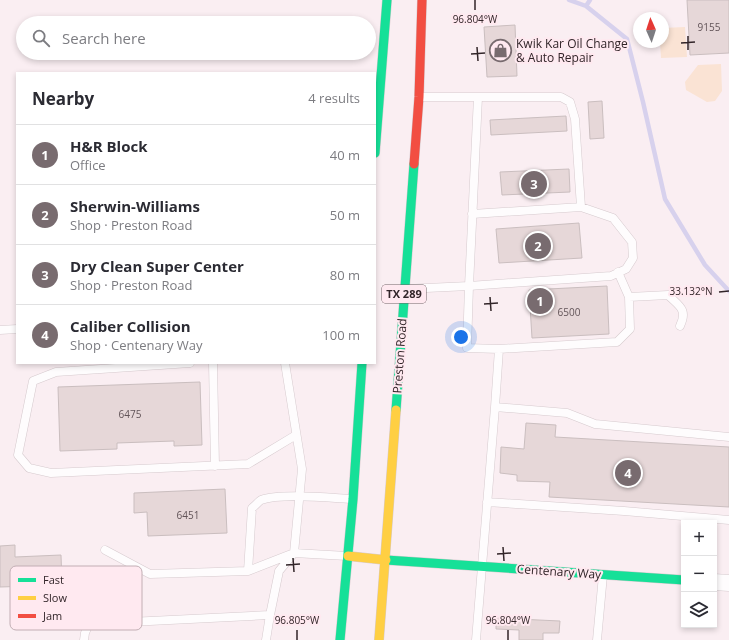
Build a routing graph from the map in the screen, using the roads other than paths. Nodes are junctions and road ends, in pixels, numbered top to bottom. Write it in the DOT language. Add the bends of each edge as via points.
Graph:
graph roads {
  1 [pos="387,0"];
  2 [pos="422,0"];
  3 [pos="419,97"];
  4 [pos="478,97"];
  5 [pos="376,140"];
  6 [pos="581,207"];
  7 [pos="472,214"];
  8 [pos="618,272"];
  9 [pos="469,286"];
  10 [pos="404,289"];
  11 [pos="629,297"];
  12 [pos="680,326"];
  13 [pos="16,329"];
  14 [pos="0,330"];
  15 [pos="499,349"];
  16 [pos="175,364"];
  17 [pos="213,364"];
  18 [pos="285,364"];
  19 [pos="362,364"];
  20 [pos="495,407"];
  21 [pos="296,436"];
  22 [pos="729,438"];
  23 [pos="215,466"];
  24 [pos="299,497"];
  25 [pos="353,499"];
  26 [pos="487,502"];
  27 [pos="729,520"];
  28 [pos="105,550"];
  29 [pos="294,553"];
  30 [pos="348,556"];
  31 [pos="386,560"];
  32 [pos="135,566"];
  33 [pos="482,566"];
  34 [pos="142,570"];
  35 [pos="248,571"];
  36 [pos="603,575"];
  37 [pos="681,580"];
  38 [pos="717,582"];
  39 [pos="729,583"];
  40 [pos="270,615"];
  41 [pos="142,621"];
  42 [pos="86,630"];
  43 [pos="84,640"];
  44 [pos="266,640"];
  45 [pos="340,640"];
  46 [pos="379,640"];
  47 [pos="476,640"];
  48 [pos="597,640"];
  1 -- 5 [label="main road"];
  2 -- 3 [label="main road, Preston Road / TX 289"];
  3 -- 4 [label="lane"];
  3 -- 10 [label="main road, Preston Road / TX 289"];
  4 -- 6 [label="lane" via="561,97 570,102 575,119"];
  4 -- 7 [label="lane"];
  6 -- 7 [label="lane"];
  6 -- 8 [label="lane" via="613,218 632,242 633,258 626,269"];
  7 -- 9 [label="lane"];
  8 -- 9 [label="lane" via="611,276"];
  8 -- 11 [label="lane"];
  9 -- 10 [label="lane"];
  9 -- 15 [label="lane" via="467,348"];
  10 -- 31 [label="main road, Preston Road / TX 289"];
  11 -- 12 [label="lane" via="668,295 682,309 684,318"];
  11 -- 15 [label="lane" via="630,329 617,342"];
  13 -- 14 [label="lane"];
  15 -- 20 [label="lane"];
  16 -- 23 [label="lane" via="56,372 34,381 18,455 29,468 51,473"];
  17 -- 23 [label="lane"];
  18 -- 21 [label="lane"];
  19 -- 25 [label="main road"];
  20 -- 22 [label="lane" via="567,412 595,424"];
  20 -- 26 [label="lane"];
  21 -- 23 [label="lane" via="248,464"];
  21 -- 24 [label="lane" via="302,469"];
  24 -- 25 [label="lane"];
  24 -- 29 [label="lane"];
  24 -- 35 [label="lane" via="261,500 252,508"];
  25 -- 30 [label="main road"];
  26 -- 27 [label="lane"];
  26 -- 33 [label="lane"];
  28 -- 32 [label="lane"];
  29 -- 30 [label="lane"];
  29 -- 35 [label="lane"];
  29 -- 40 [label="lane" via="280,572"];
  30 -- 31 [label="main road, Centenary Way"];
  30 -- 45 [label="main road"];
  31 -- 33 [label="main road, Centenary Way"];
  31 -- 46 [label="main road, Preston Road / TX 289"];
  33 -- 36 [label="main road, Centenary Way"];
  33 -- 47 [label="lane"];
  34 -- 35 [label="lane" via="150,574"];
  36 -- 37 [label="main road, Centenary Way"];
  36 -- 48 [label="lane"];
  38 -- 39 [label="street"];
  40 -- 41 [label="lane"];
  40 -- 44 [label="lane"];
  42 -- 43 [label="lane"];
}
